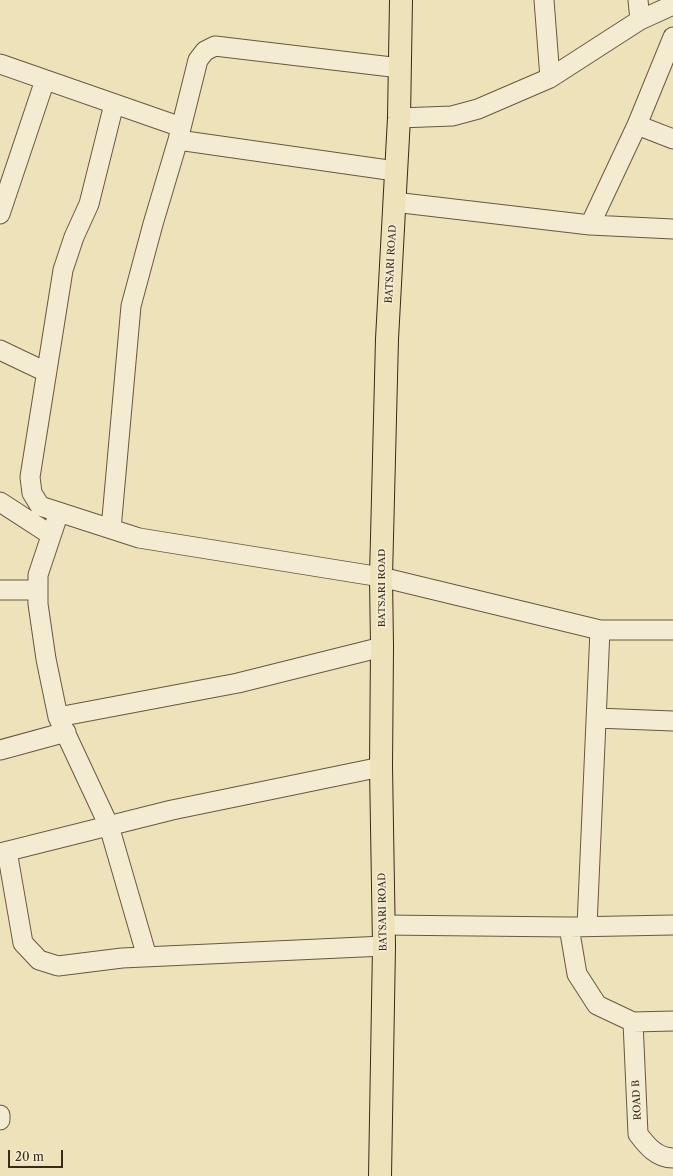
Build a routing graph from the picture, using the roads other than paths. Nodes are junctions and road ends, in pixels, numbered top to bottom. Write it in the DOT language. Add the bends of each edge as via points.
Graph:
graph roads {
  1 [pos="401,0"];
  2 [pos="544,0"];
  3 [pos="638,0"];
  4 [pos="673,5"];
  5 [pos="640,20"];
  6 [pos="673,37"];
  7 [pos="0,64"];
  8 [pos="400,68"];
  9 [pos="550,78"];
  10 [pos="45,80"];
  11 [pos="114,104"];
  12 [pos="398,118"];
  13 [pos="637,124"];
  14 [pos="180,133"];
  15 [pos="673,140"];
  16 [pos="395,172"];
  17 [pos="394,202"];
  18 [pos="0,214"];
  19 [pos="590,225"];
  20 [pos="673,229"];
  21 [pos="0,350"];
  22 [pos="46,372"];
  23 [pos="0,502"];
  24 [pos="59,512"];
  25 [pos="111,529"];
  26 [pos="51,535"];
  27 [pos="381,578"];
  28 [pos="0,590"];
  29 [pos="38,590"];
  30 [pos="600,630"];
  31 [pos="673,630"];
  32 [pos="382,646"];
  33 [pos="596,718"];
  34 [pos="673,721"];
  35 [pos="62,725"];
  36 [pos="0,750"];
  37 [pos="381,766"];
  38 [pos="109,826"];
  39 [pos="3,852"];
  40 [pos="673,925"];
  41 [pos="578,926"];
  42 [pos="384,936"];
  43 [pos="147,957"];
  44 [pos="673,1021"];
  45 [pos="632,1022"];
  46 [pos="0,1115"];
  47 [pos="0,1120"];
  48 [pos="673,1158"];
  49 [pos="380,1176"];
  1 -- 8 [label="main road, BATSARI ROAD"];
  2 -- 9 [label="street"];
  3 -- 5 [label="street"];
  4 -- 5 [label="street"];
  5 -- 9 [label="street"];
  6 -- 13 [label="street"];
  7 -- 10 [label="street"];
  8 -- 12 [label="main road, BATSARI ROAD"];
  8 -- 14 [label="street" via="215,46 205,51 198,60"];
  9 -- 12 [label="street" via="478,109 452,116"];
  10 -- 11 [label="street"];
  10 -- 18 [label="street"];
  11 -- 14 [label="street"];
  11 -- 22 [label="street" via="89,204 63,270"];
  12 -- 16 [label="main road, BATSARI ROAD"];
  13 -- 15 [label="street"];
  13 -- 19 [label="street"];
  14 -- 16 [label="street"];
  14 -- 25 [label="street" via="131,306"];
  16 -- 17 [label="main road, BATSARI ROAD"];
  17 -- 19 [label="street"];
  17 -- 27 [label="main road, BATSARI ROAD" via="387,339"];
  19 -- 20 [label="street"];
  21 -- 22 [label="street"];
  22 -- 24 [label="street" via="30,477 32,493 40,506"];
  23 -- 26 [label="street"];
  24 -- 25 [label="street"];
  24 -- 26 [label="street"];
  25 -- 27 [label="street" via="139,538"];
  26 -- 29 [label="street" via="38,575"];
  27 -- 30 [label="street"];
  27 -- 32 [label="main road, BATSARI ROAD"];
  28 -- 29 [label="street"];
  29 -- 35 [label="street" via="46,659"];
  30 -- 31 [label="street"];
  30 -- 33 [label="street"];
  32 -- 35 [label="street"];
  32 -- 37 [label="main road, BATSARI ROAD"];
  33 -- 34 [label="street"];
  33 -- 41 [label="street"];
  35 -- 36 [label="street"];
  35 -- 38 [label="street"];
  37 -- 38 [label="street"];
  37 -- 42 [label="main road, BATSARI ROAD"];
  38 -- 39 [label="street"];
  38 -- 43 [label="street"];
  39 -- 43 [label="street" via="23,943 39,960 58,966"];
  40 -- 41 [label="street"];
  41 -- 42 [label="street"];
  41 -- 45 [label="street" via="577,974 597,1005"];
  42 -- 43 [label="street"];
  42 -- 49 [label="main road, BATSARI ROAD"];
  44 -- 45 [label="street"];
  45 -- 48 [label="street, ROAD B" via="638,1134 647,1147 666,1158"];
  46 -- 47 [label="street"];
}
